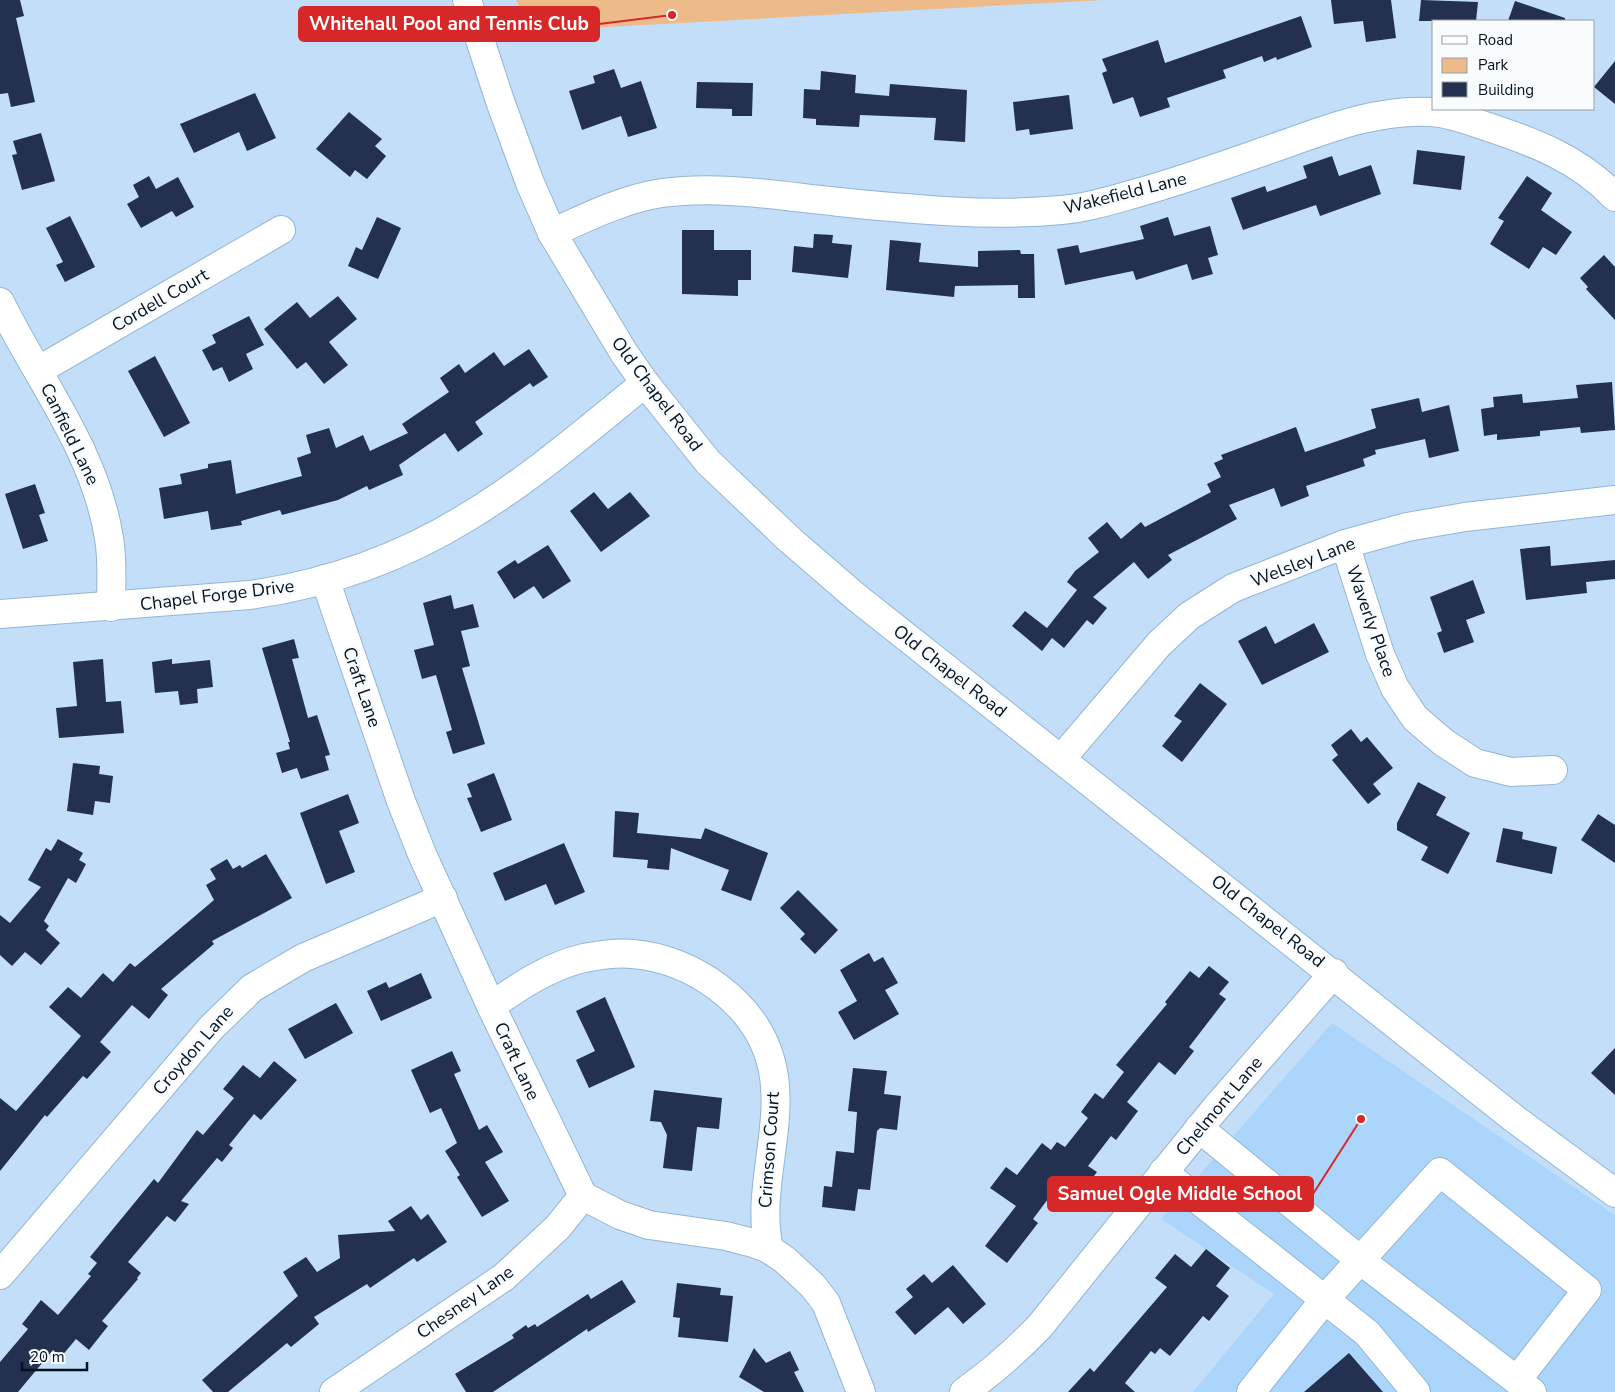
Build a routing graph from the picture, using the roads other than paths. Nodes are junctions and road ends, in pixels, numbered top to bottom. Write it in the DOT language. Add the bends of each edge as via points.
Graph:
graph roads {
  1 [pos="468,0"];
  2 [pos="1615,197"];
  3 [pos="281,230"];
  4 [pos="552,233"];
  5 [pos="0,302"];
  6 [pos="39,370"];
  7 [pos="644,383"];
  8 [pos="1615,500"];
  9 [pos="1345,544"];
  10 [pos="325,579"];
  11 [pos="111,606"];
  12 [pos="0,614"];
  13 [pos="1061,759"];
  14 [pos="1553,770"];
  15 [pos="443,898"];
  16 [pos="1334,973"];
  17 [pos="491,1006"];
  18 [pos="1199,1128"];
  19 [pos="1163,1172"];
  20 [pos="1615,1193"];
  21 [pos="583,1196"];
  22 [pos="768,1249"];
  23 [pos="1360,1260"];
  24 [pos="0,1275"];
  25 [pos="1325,1299"];
  26 [pos="1524,1386"];
  27 [pos="334,1392"];
  28 [pos="861,1392"];
  29 [pos="964,1392"];
  30 [pos="1251,1392"];
  31 [pos="1416,1392"];
  1 -- 4 [label="street, Old Chapel Road" via="515,144"];
  2 -- 4 [label="street, Wakefield Lane" via="1585,169 1557,153 1460,118 1432,112 1362,119 1188,179 1098,204 1062,210 954,210 705,188 637,198"];
  3 -- 6 [label="street, Cordell Court"];
  4 -- 7 [label="street, Old Chapel Road"];
  5 -- 6 [label="street, Canfield Lane"];
  6 -- 11 [label="street, Canfield Lane" via="97,488 111,553"];
  7 -- 10 [label="street, Chapel Forge Drive" via="559,452 470,516 401,552"];
  7 -- 13 [label="street, Old Chapel Road" via="708,462 790,540 856,597"];
  8 -- 9 [label="street, Welsley Lane" via="1465,517 1408,527"];
  9 -- 13 [label="street, Welsley Lane" via="1233,588 1189,616 1121,686"];
  9 -- 14 [label="street, Waverly Place" via="1380,654 1415,718 1474,763 1511,772"];
  10 -- 11 [label="street, Chapel Forge Drive" via="250,595"];
  10 -- 15 [label="street, Craft Lane" via="401,801"];
  11 -- 12 [label="street, Chapel Forge Drive"];
  13 -- 16 [label="street, Old Chapel Road"];
  15 -- 17 [label="street, Craft Lane"];
  15 -- 24 [label="street, Croydon Lane" via="303,958 252,988 211,1028"];
  16 -- 18 [label="street, Chelmont Lane"];
  16 -- 20 [label="street, Old Chapel Road" via="1516,1120"];
  17 -- 21 [label="street, Craft Lane"];
  17 -- 22 [label="street, Crimson Court" via="555,968 584,958 633,954 688,969 739,1005 764,1043 771,1062 774,1086 772,1148 764,1217"];
  18 -- 19 [label="street, Chelmont Lane"];
  18 -- 23 [label="street"];
  19 -- 25 [label="street"];
  19 -- 29 [label="street, Chelmont Lane" via="1040,1326 1003,1362"];
  21 -- 22 [label="street" via="620,1215 650,1225 726,1236"];
  21 -- 27 [label="street, Chesney Lane" via="557,1228 504,1277"];
  22 -- 28 [label="street" via="799,1272 826,1303"];
  23 -- 25 [label="street"];
  23 -- 26 [label="street"];
  23 -- 26 [label="street" via="1440,1172 1587,1290"];
  25 -- 30 [label="street"];
  25 -- 31 [label="street" via="1367,1333"];
}
